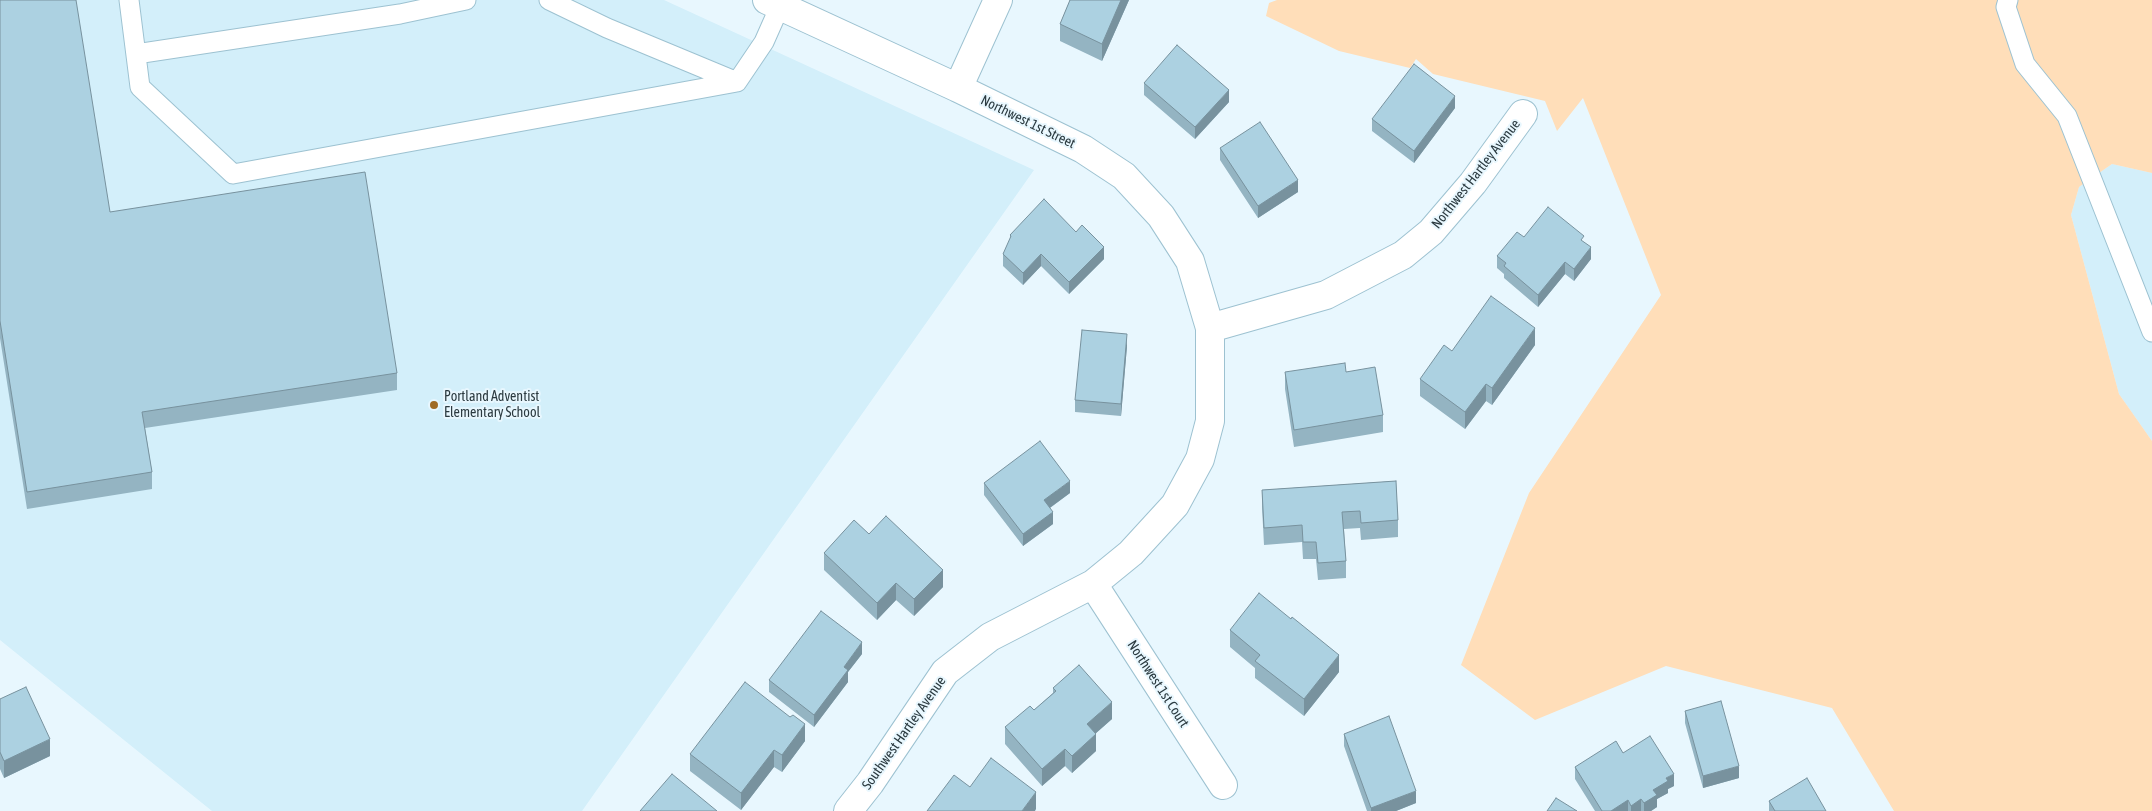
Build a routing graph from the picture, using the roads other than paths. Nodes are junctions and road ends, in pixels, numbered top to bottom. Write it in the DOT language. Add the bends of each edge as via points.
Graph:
graph roads {
  1 [pos="128,0"];
  2 [pos="466,0"];
  3 [pos="550,0"];
  4 [pos="998,0"];
  5 [pos="2008,0"];
  6 [pos="773,3"];
  7 [pos="136,54"];
  8 [pos="737,82"];
  9 [pos="958,88"];
  10 [pos="1523,114"];
  11 [pos="1210,328"];
  12 [pos="2152,332"];
  13 [pos="1093,584"];
  14 [pos="1222,785"];
  15 [pos="848,811"];
  1 -- 7 [label="lane"];
  2 -- 7 [label="lane" via="400,14"];
  3 -- 8 [label="lane" via="607,28"];
  4 -- 9 [label="street"];
  5 -- 12 [label="lane" via="2006,7 2025,64 2067,116"];
  6 -- 8 [label="lane" via="764,42"];
  6 -- 9 [label="street, Northwest 1st Street"];
  7 -- 8 [label="lane" via="140,87 232,174"];
  9 -- 11 [label="street, Northwest 1st Street" via="1083,149 1124,176 1161,216 1190,261"];
  10 -- 11 [label="street, Northwest Hartley Avenue" via="1473,183 1437,225 1403,255 1326,295"];
  11 -- 13 [label="street" via="1210,421 1200,458 1175,505 1131,553"];
  13 -- 14 [label="street, Northwest 1st Court"];
  13 -- 15 [label="street, Southwest Hartley Avenue" via="990,637 946,672"];
}
